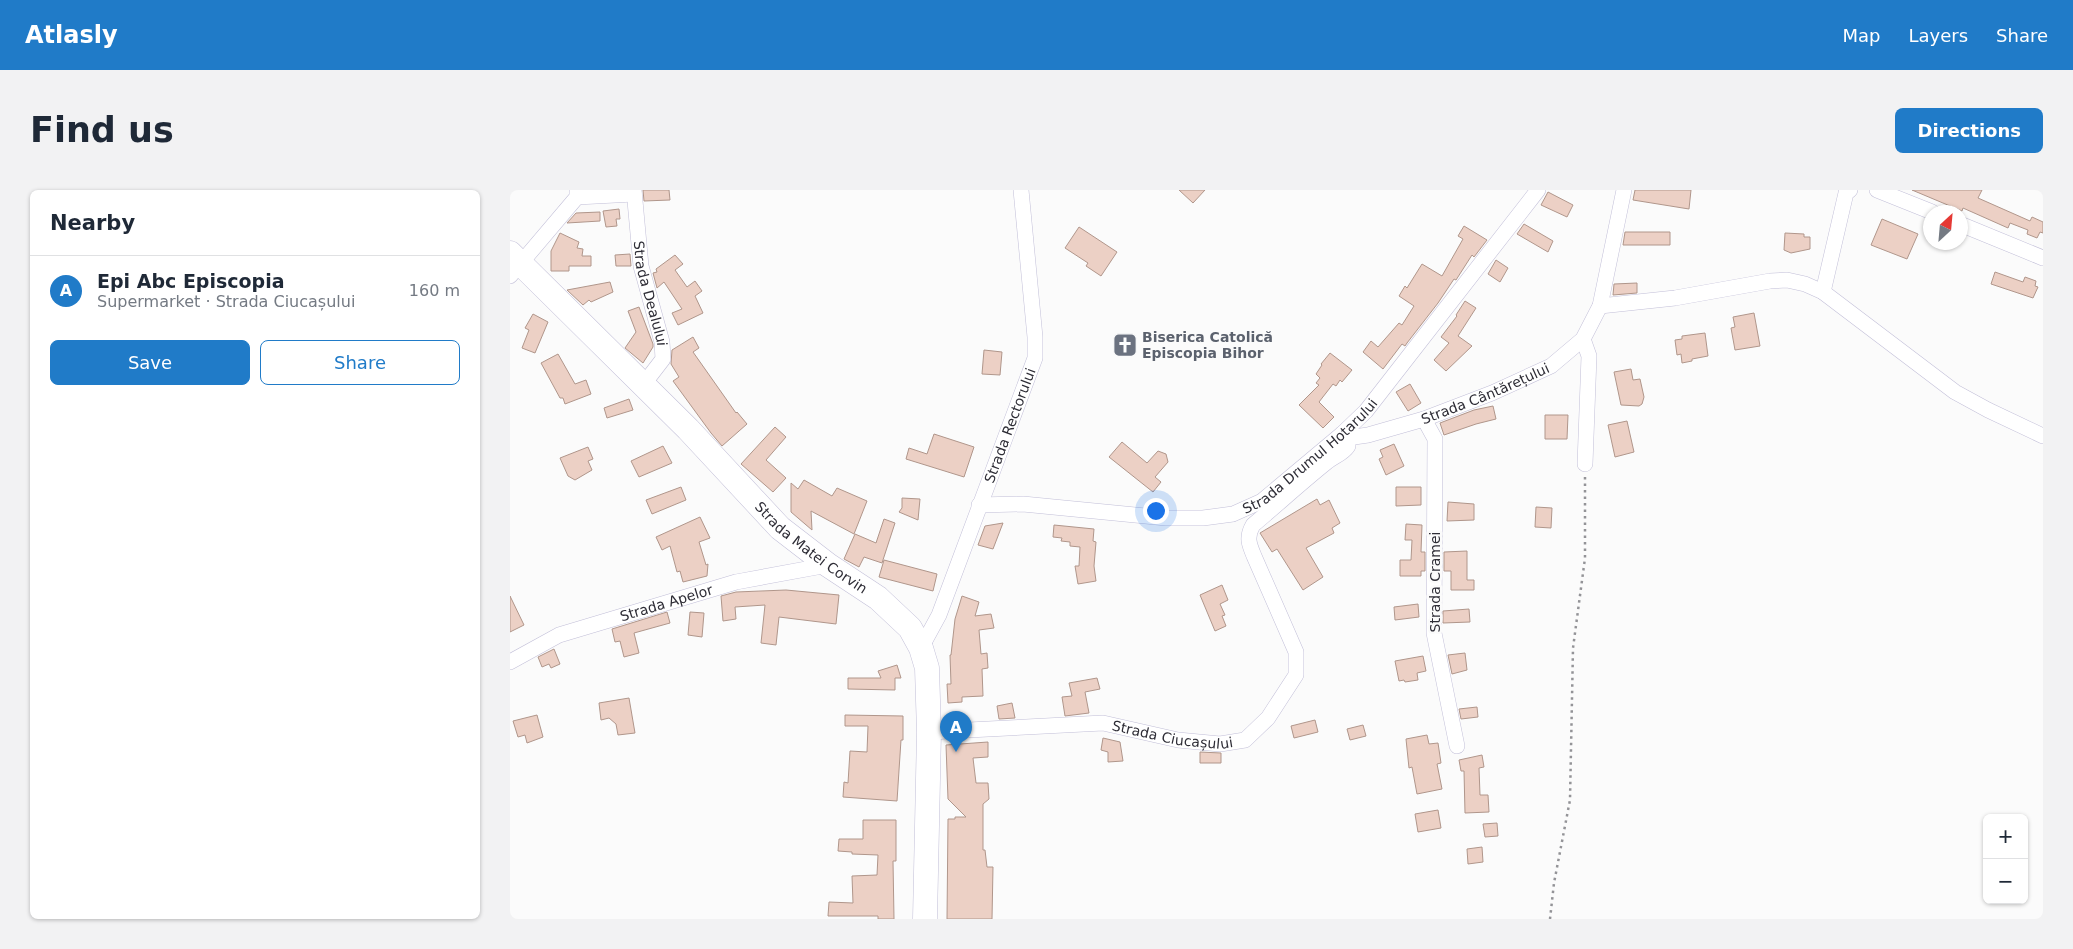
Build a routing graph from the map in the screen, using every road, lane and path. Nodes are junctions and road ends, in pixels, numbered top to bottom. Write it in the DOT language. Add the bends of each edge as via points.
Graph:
graph roads {
  1 [pos="1021,190"];
  2 [pos="1538,190"];
  3 [pos="1624,190"];
  4 [pos="1850,190"];
  5 [pos="1877,190"];
  6 [pos="634,192"];
  7 [pos="577,193"];
  8 [pos="1923,208"];
  9 [pos="1968,227"];
  10 [pos="2043,258"];
  11 [pos="513,264"];
  12 [pos="1823,292"];
  13 [pos="1600,306"];
  14 [pos="1583,339"];
  15 [pos="643,385"];
  16 [pos="1424,419"];
  17 [pos="1342,434"];
  18 [pos="2043,436"];
  19 [pos="1585,464"];
  20 [pos="979,504"];
  21 [pos="828,565"];
  22 [pos="921,648"];
  23 [pos="510,662"];
  24 [pos="929,732"];
  25 [pos="1457,746"];
  26 [pos="926,919"];
  27 [pos="1550,919"];
  1 -- 20 [label="street, Strada Rectorului" via="1035,358"];
  2 -- 17 [label="street, Strada Drumul Hotarului" via="1366,411"];
  3 -- 13 [label="street, Strada Cântărețului"];
  4 -- 12 [label="street" via="1846,193"];
  5 -- 8 [label="street"];
  6 -- 7 [label="street, Strada Dealului"];
  6 -- 15 [label="street, Strada Dealului" via="641,266 662,342 663,359"];
  7 -- 11 [label="street"];
  9 -- 10 [label="street"];
  11 -- 15 [label="main road, Strada Matei Corvin"];
  12 -- 13 [label="street" via="1787,280"];
  12 -- 18 [label="street" via="1955,392"];
  13 -- 14 [label="street, Strada Cântărețului"];
  14 -- 16 [label="street, Strada Cântărețului" via="1551,366"];
  14 -- 19 [label="street" via="1589,356"];
  15 -- 21 [label="main road, Strada Matei Corvin" via="780,528"];
  16 -- 17 [label="street, Strada Cântărețului" via="1368,435 1354,437"];
  16 -- 25 [label="street, Strada Cramei" via="1435,439 1434,633"];
  17 -- 20 [label="street, Strada Drumul Hotarului" via="1262,502 1233,514 1166,518 1023,504"];
  17 -- 24 [label="street, Strada Ciucașului" via="1347,440 1345,451 1320,467 1249,533 1248,542 1296,652 1298,664 1296,675 1268,718 1245,740 1220,744 1178,740 1104,723"];
  19 -- 27 [label="path" via="1585,558 1574,648 1570,800"];
  20 -- 22 [label="street, Strada Rectorului" via="939,615"];
  21 -- 22 [label="main road, Strada Matei Corvin" via="878,598 910,628"];
  21 -- 23 [label="street, Strada Apelor" via="736,582 559,635"];
  22 -- 24 [label="main road, Strada Matei Corvin" via="927,668"];
  24 -- 26 [label="main road, Strada Matei Corvin"];
}
